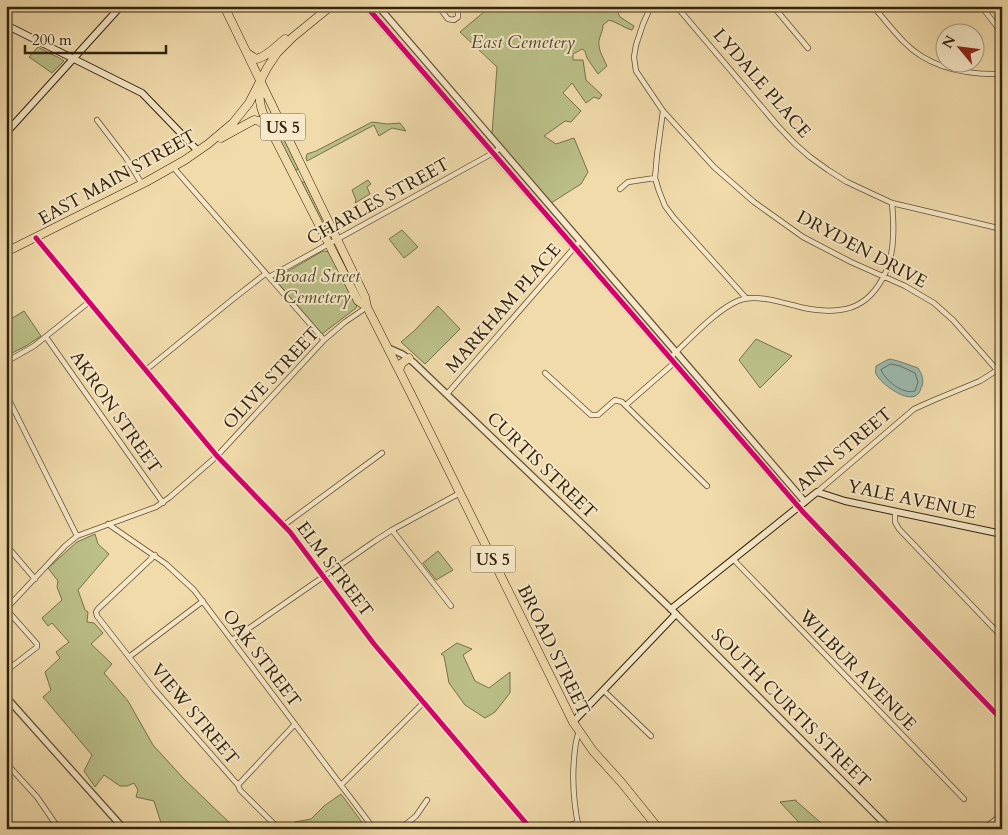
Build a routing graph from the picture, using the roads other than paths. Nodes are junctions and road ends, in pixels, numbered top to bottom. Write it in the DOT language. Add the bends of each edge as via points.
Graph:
graph roads {
  1 [pos="121,6"];
  2 [pos="224,6"];
  3 [pos="331,6"];
  4 [pos="366,6"];
  5 [pos="378,6"];
  6 [pos="438,6"];
  7 [pos="454,6"];
  8 [pos="651,6"];
  9 [pos="676,6"];
  10 [pos="773,6"];
  11 [pos="874,6"];
  12 [pos="981,6"];
  13 [pos="6,25"];
  14 [pos="1002,33"];
  15 [pos="294,37"];
  16 [pos="808,48"];
  17 [pos="246,52"];
  18 [pos="73,59"];
  19 [pos="1002,74"];
  20 [pos="261,82"];
  21 [pos="447,87"];
  22 [pos="441,92"];
  23 [pos="663,111"];
  24 [pos="97,120"];
  25 [pos="271,130"];
  26 [pos="6,133"];
  27 [pos="208,144"];
  28 [pos="500,148"];
  29 [pos="198,152"];
  30 [pos="494,153"];
  31 [pos="173,168"];
  32 [pos="305,173"];
  33 [pos="295,178"];
  34 [pos="655,178"];
  35 [pos="142,184"];
  36 [pos="620,189"];
  37 [pos="536,190"];
  38 [pos="530,196"];
  39 [pos="892,203"];
  40 [pos="1002,229"];
  41 [pos="36,238"];
  42 [pos="338,240"];
  43 [pos="580,241"];
  44 [pos="329,244"];
  45 [pos="575,247"];
  46 [pos="6,252"];
  47 [pos="267,276"];
  48 [pos="884,277"];
  49 [pos="628,296"];
  50 [pos="746,298"];
  51 [pos="89,302"];
  52 [pos="622,302"];
  53 [pos="367,307"];
  54 [pos="46,337"];
  55 [pos="324,340"];
  56 [pos="388,348"];
  57 [pos="676,352"];
  58 [pos="409,358"];
  59 [pos="672,360"];
  60 [pos="6,362"];
  61 [pos="1002,367"];
  62 [pos="146,370"];
  63 [pos="399,370"];
  64 [pos="997,370"];
  65 [pos="545,373"];
  66 [pos="6,394"];
  67 [pos="447,394"];
  68 [pos="718,401"];
  69 [pos="626,404"];
  70 [pos="712,406"];
  71 [pos="759,449"];
  72 [pos="382,453"];
  73 [pos="753,454"];
  74 [pos="216,456"];
  75 [pos="707,486"];
  76 [pos="817,492"];
  77 [pos="460,493"];
  78 [pos="163,502"];
  79 [pos="805,502"];
  80 [pos="798,507"];
  81 [pos="895,512"];
  82 [pos="108,524"];
  83 [pos="284,524"];
  84 [pos="392,530"];
  85 [pos="1002,534"];
  86 [pos="77,536"];
  87 [pos="6,546"];
  88 [pos="155,555"];
  89 [pos="733,559"];
  90 [pos="324,576"];
  91 [pos="35,579"];
  92 [pos="203,602"];
  93 [pos="450,606"];
  94 [pos="6,609"];
  95 [pos="673,612"];
  96 [pos="1002,637"];
  97 [pos="232,640"];
  98 [pos="129,657"];
  99 [pos="6,671"];
  100 [pos="603,690"];
  101 [pos="6,698"];
  102 [pos="424,702"];
  103 [pos="1002,720"];
  104 [pos="573,722"];
  105 [pos="295,724"];
  106 [pos="579,732"];
  107 [pos="651,736"];
  108 [pos="6,762"];
  109 [pos="341,785"];
  110 [pos="238,786"];
  111 [pos="964,799"];
  112 [pos="426,800"];
  113 [pos="1002,815"];
  114 [pos="578,822"];
  115 [pos="59,829"];
  116 [pos="124,829"];
  117 [pos="279,829"];
  118 [pos="374,829"];
  119 [pos="400,829"];
  120 [pos="531,829"];
  121 [pos="562,829"];
  122 [pos="579,829"];
  123 [pos="659,829"];
  124 [pos="890,829"];
  125 [pos="983,829"];
  1 -- 18 [label="main road"];
  2 -- 17 [label="main road, BROAD STREET / US 5"];
  3 -- 15 [label="main road, EAST MAIN STREET"];
  4 -- 22 [label="street"];
  5 -- 21 [label="street"];
  6 -- 7 [label="street" via="454,20 459,14"];
  8 -- 23 [label="street, DRYDEN DRIVE" via="634,57 636,71"];
  9 -- 39 [label="street, LYDALE PLACE" via="794,143 847,182"];
  10 -- 16 [label="street"];
  11 -- 19 [label="street" via="904,42 930,62 964,72"];
  12 -- 14 [label="street"];
  13 -- 18 [label="main road"];
  15 -- 17 [label="main road" via="287,37 260,58"];
  15 -- 20 [label="main road, EAST MAIN STREET" via="274,57"];
  17 -- 20 [label="main road, BROAD STREET / US 5"];
  18 -- 26 [label="main road"];
  18 -- 29 [label="main road" via="142,93"];
  20 -- 25 [label="main road, BROAD STREET / US 5" via="260,108"];
  20 -- 27 [label="main road, EAST MAIN STREET" via="242,113"];
  20 -- 32 [label="main road, BROAD STREET / US 5"];
  21 -- 22 [label="street"];
  21 -- 28 [label="street"];
  22 -- 30 [label="street"];
  23 -- 34 [label="street"];
  23 -- 48 [label="street, DRYDEN DRIVE" via="714,167 754,202 804,237"];
  24 -- 35 [label="street"];
  25 -- 27 [label="main road" via="254,120"];
  25 -- 33 [label="main road, BROAD STREET / US 5"];
  27 -- 29 [label="main road, EAST MAIN STREET"];
  28 -- 30 [label="street, CHARLES STREET"];
  28 -- 37 [label="street"];
  29 -- 31 [label="main road, EAST MAIN STREET"];
  30 -- 38 [label="street"];
  30 -- 42 [label="street, CHARLES STREET"];
  31 -- 35 [label="main road, EAST MAIN STREET"];
  31 -- 47 [label="street"];
  32 -- 33 [label="main road"];
  32 -- 42 [label="main road, BROAD STREET / US 5"];
  33 -- 44 [label="main road, BROAD STREET / US 5"];
  34 -- 36 [label="street" via="628,182"];
  34 -- 50 [label="street" via="665,206 674,218"];
  35 -- 41 [label="main road, EAST MAIN STREET"];
  37 -- 38 [label="street"];
  37 -- 43 [label="street"];
  38 -- 45 [label="street"];
  39 -- 40 [label="street, LYDALE PLACE"];
  39 -- 48 [label="street" via="893,238"];
  41 -- 46 [label="main road, EAST MAIN STREET"];
  41 -- 51 [label="street, ELM STREET"];
  42 -- 44 [label="street, CHARLES STREET"];
  42 -- 53 [label="main road, BROAD STREET / US 5"];
  43 -- 45 [label="street, MARKHAM PLACE"];
  43 -- 49 [label="street"];
  44 -- 47 [label="street, CHARLES STREET"];
  44 -- 53 [label="main road, BROAD STREET / US 5" via="358,301"];
  45 -- 52 [label="street"];
  45 -- 67 [label="street, MARKHAM PLACE"];
  47 -- 55 [label="street"];
  47 -- 62 [label="street, CHARLES STREET" via="233,299"];
  48 -- 50 [label="street" via="867,299 839,310"];
  48 -- 64 [label="street, DRYDEN DRIVE" via="934,303"];
  49 -- 52 [label="street"];
  49 -- 57 [label="street"];
  50 -- 57 [label="street" via="723,310"];
  51 -- 54 [label="street"];
  51 -- 62 [label="street, ELM STREET"];
  52 -- 59 [label="street"];
  53 -- 55 [label="street, OLIVE STREET"];
  53 -- 56 [label="main road, BROAD STREET / US 5"];
  54 -- 60 [label="street"];
  54 -- 78 [label="street, AKRON STREET"];
  55 -- 74 [label="street, OLIVE STREET"];
  56 -- 58 [label="street, CURTIS STREET"];
  56 -- 63 [label="main road, BROAD STREET / US 5"];
  57 -- 59 [label="street"];
  57 -- 68 [label="street"];
  58 -- 63 [label="main road"];
  58 -- 67 [label="street, CURTIS STREET"];
  59 -- 69 [label="street"];
  59 -- 70 [label="street"];
  61 -- 64 [label="street, ANN STREET"];
  62 -- 74 [label="street, ELM STREET"];
  63 -- 77 [label="main road, BROAD STREET / US 5"];
  64 -- 76 [label="street, ANN STREET" via="980,381 914,409"];
  65 -- 69 [label="street" via="591,415 598,416 615,400"];
  66 -- 86 [label="street"];
  67 -- 95 [label="street, CURTIS STREET"];
  68 -- 70 [label="street"];
  68 -- 71 [label="street"];
  69 -- 75 [label="street"];
  70 -- 73 [label="street"];
  71 -- 73 [label="street"];
  71 -- 79 [label="street"];
  72 -- 83 [label="street"];
  73 -- 80 [label="street"];
  74 -- 78 [label="street, OLIVE STREET"];
  74 -- 83 [label="street, ELM STREET"];
  76 -- 79 [label="main road, ANN STREET"];
  76 -- 81 [label="main road, YALE AVENUE"];
  77 -- 84 [label="street"];
  77 -- 104 [label="main road, BROAD STREET / US 5"];
  78 -- 82 [label="street, OLIVE STREET"];
  79 -- 80 [label="main road, ANN STREET"];
  80 -- 89 [label="main road, ANN STREET"];
  80 -- 103 [label="street"];
  81 -- 85 [label="main road, YALE AVENUE"];
  81 -- 96 [label="street" via="899,528"];
  82 -- 86 [label="street, OLIVE STREET"];
  82 -- 88 [label="street, OAK STREET"];
  83 -- 90 [label="street, ELM STREET"];
  84 -- 90 [label="street"];
  84 -- 93 [label="street"];
  86 -- 91 [label="street, OLIVE STREET"];
  87 -- 91 [label="street"];
  88 -- 92 [label="street, OAK STREET" via="176,572"];
  88 -- 98 [label="street, VIEW STREET" via="96,612"];
  89 -- 95 [label="main road, ANN STREET"];
  89 -- 111 [label="street, WILBUR AVENUE"];
  90 -- 97 [label="street"];
  90 -- 102 [label="street, ELM STREET" via="374,644"];
  91 -- 94 [label="street, OLIVE STREET"];
  92 -- 97 [label="street, OAK STREET"];
  92 -- 98 [label="street"];
  94 -- 99 [label="street" via="37,644"];
  95 -- 100 [label="main road, ANN STREET"];
  95 -- 124 [label="street, SOUTH CURTIS STREET"];
  97 -- 105 [label="street, OAK STREET"];
  98 -- 110 [label="street, VIEW STREET"];
  100 -- 104 [label="main road, ANN STREET"];
  100 -- 107 [label="street"];
  101 -- 116 [label="street"];
  102 -- 109 [label="street"];
  102 -- 120 [label="street, ELM STREET"];
  104 -- 106 [label="main road, BROAD STREET / US 5"];
  105 -- 109 [label="street, OAK STREET"];
  105 -- 110 [label="street"];
  106 -- 114 [label="street" via="573,776"];
  106 -- 123 [label="main road, BROAD STREET / US 5"];
  108 -- 115 [label="street" via="37,797"];
  109 -- 118 [label="street, OAK STREET"];
  110 -- 117 [label="street, VIEW STREET"];
  112 -- 119 [label="street" via="416,816"];
  113 -- 125 [label="street"];
  114 -- 121 [label="street"];
  114 -- 122 [label="street"];
}
